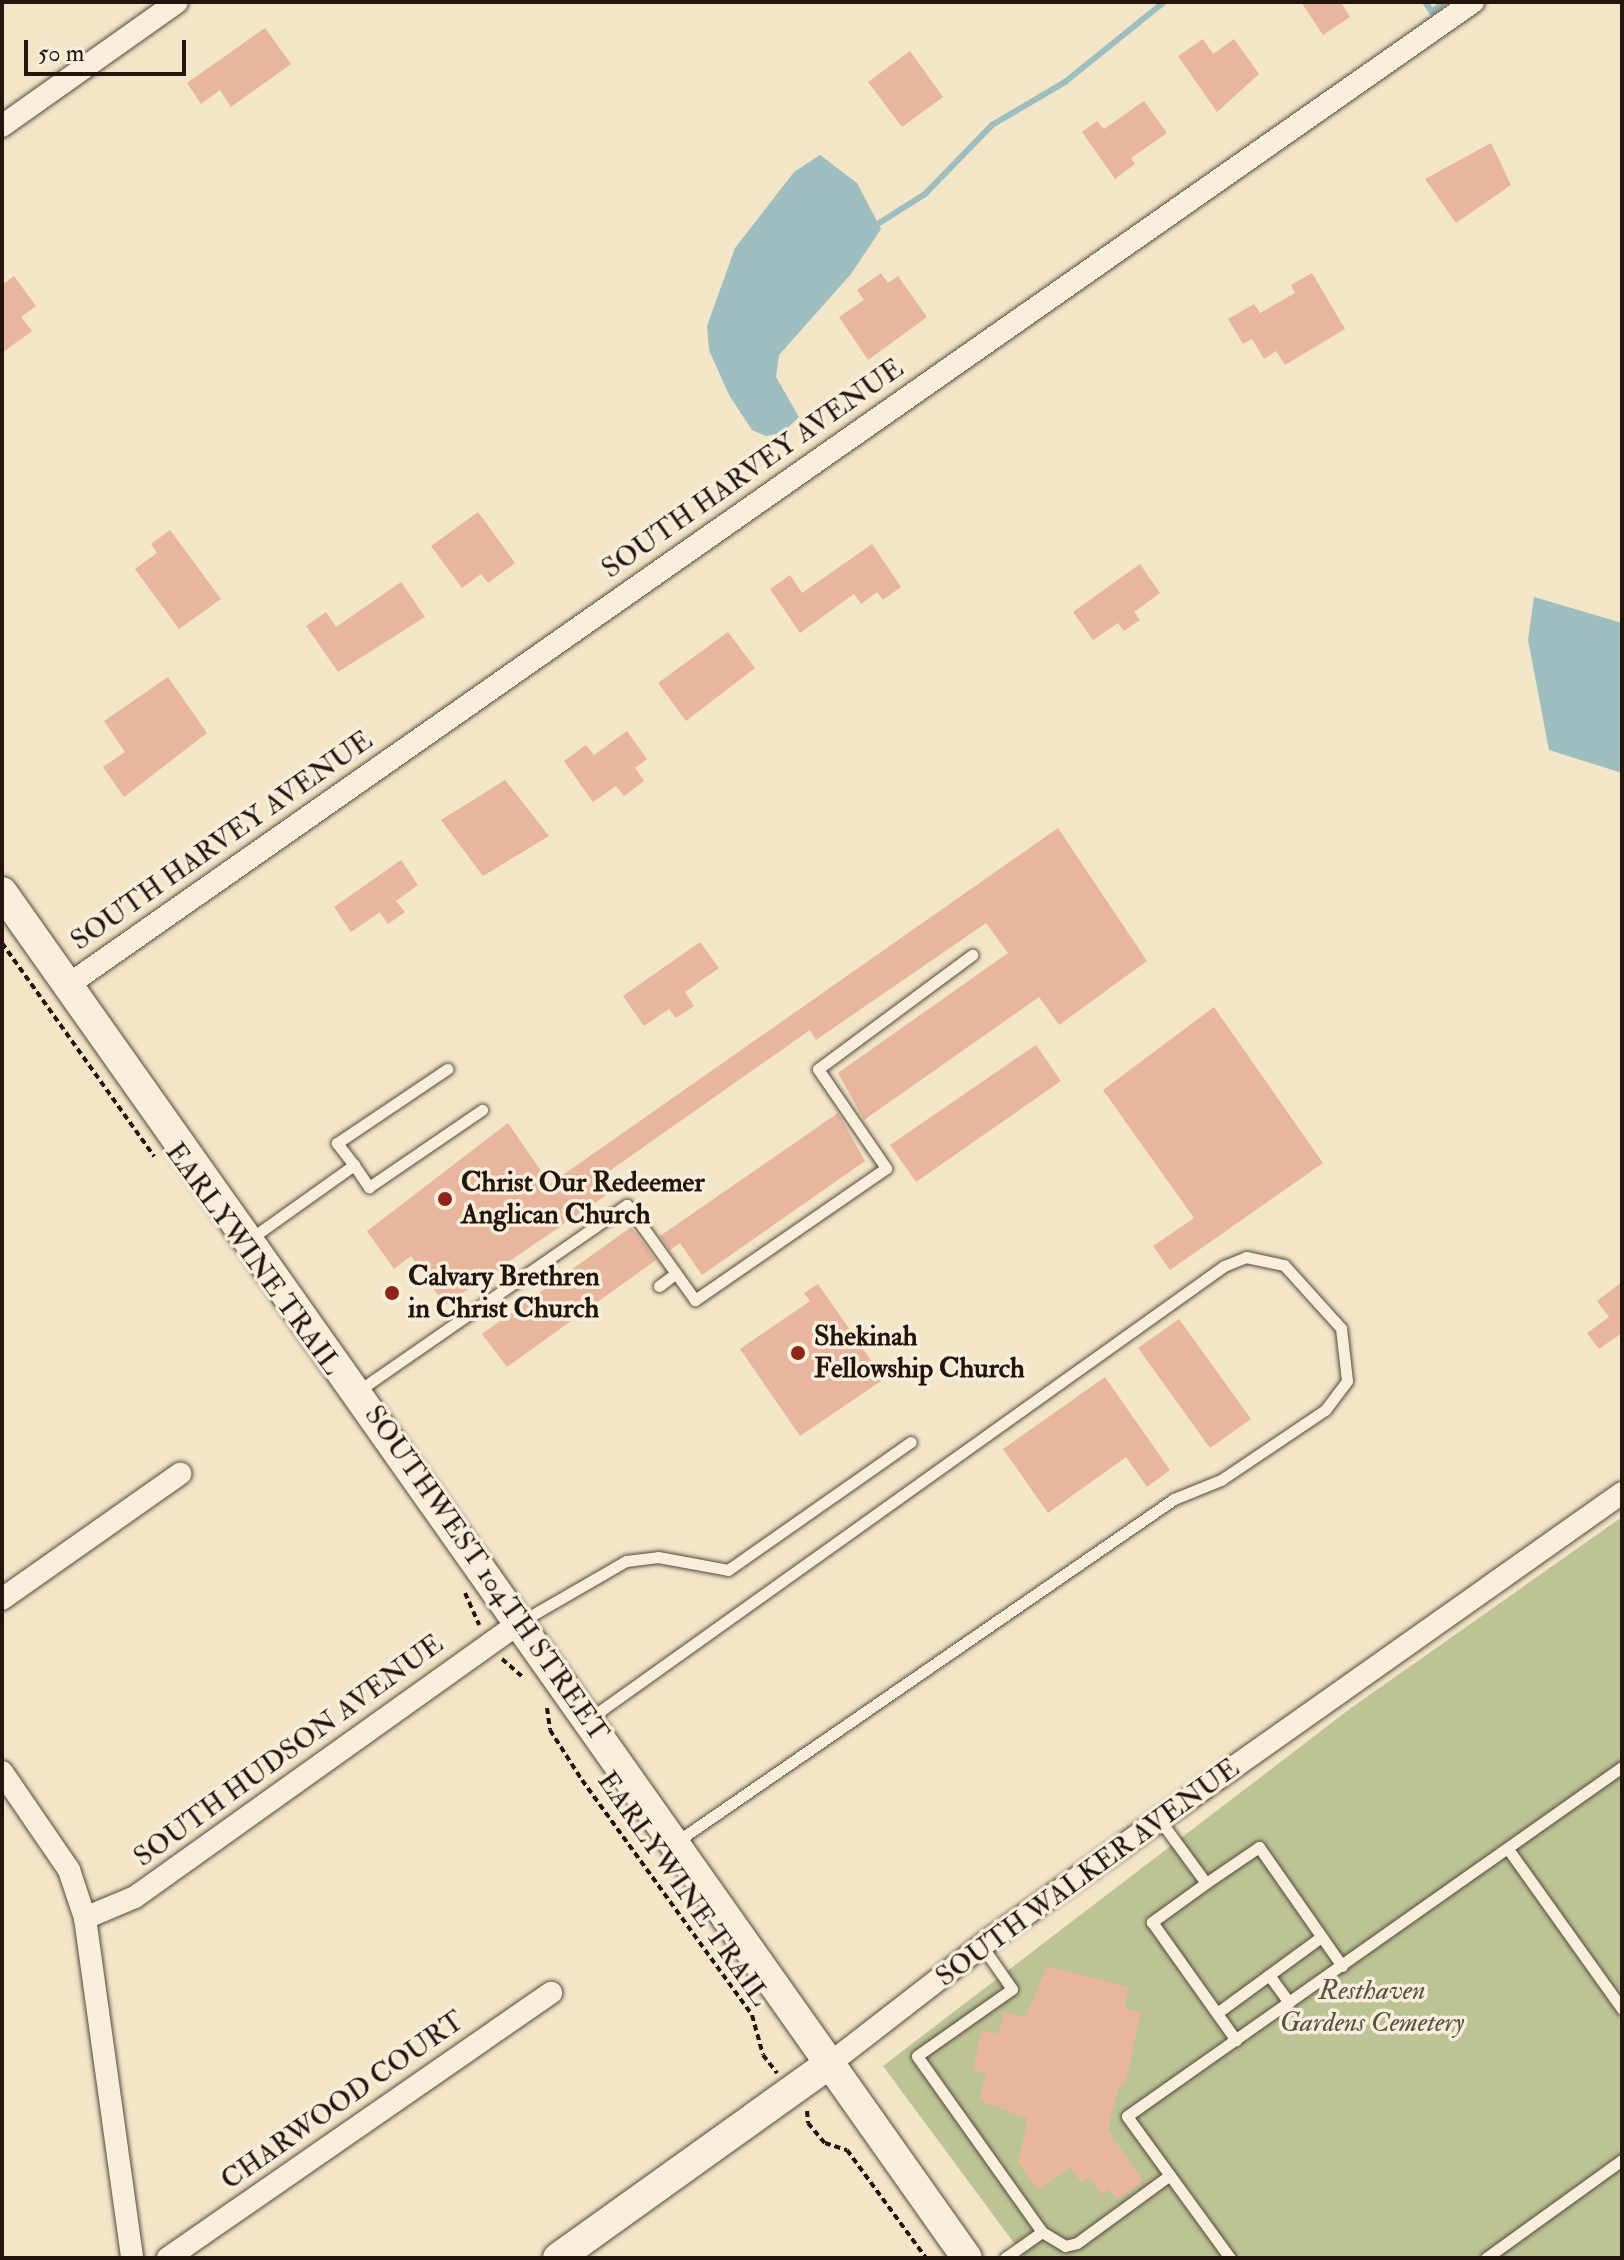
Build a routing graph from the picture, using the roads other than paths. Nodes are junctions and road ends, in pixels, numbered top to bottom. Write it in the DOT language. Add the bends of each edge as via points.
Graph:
graph roads {
  1 [pos="177,2"];
  2 [pos="1473,2"];
  3 [pos="2,126"];
  4 [pos="2,892"];
  5 [pos="972,955"];
  6 [pos="68,985"];
  7 [pos="447,1069"];
  8 [pos="482,1110"];
  9 [pos="354,1165"];
  10 [pos="249,1239"];
  11 [pos="676,1273"];
  12 [pos="659,1286"];
  13 [pos="357,1391"];
  14 [pos="911,1442"];
  15 [pos="180,1474"];
  16 [pos="1622,1493"];
  17 [pos="2,1599"];
  18 [pos="522,1621"];
  19 [pos="589,1719"];
  20 [pos="1622,1767"];
  21 [pos="2,1772"];
  22 [pos="1159,1819"];
  23 [pos="674,1844"];
  24 [pos="1508,1849"];
  25 [pos="1206,1883"];
  26 [pos="85,1918"];
  27 [pos="1321,1937"];
  28 [pos="982,1946"];
  29 [pos="1342,1966"];
  30 [pos="1269,1975"];
  31 [pos="551,1993"];
  32 [pos="1289,2003"];
  33 [pos="1622,2009"];
  34 [pos="1217,2013"];
  35 [pos="1236,2040"];
  36 [pos="828,2065"];
  37 [pos="1622,2160"];
  38 [pos="1170,2175"];
  39 [pos="1042,2232"];
  40 [pos="132,2258"];
  41 [pos="168,2258"];
  42 [pos="558,2258"];
  43 [pos="967,2258"];
  44 [pos="1005,2258"];
  45 [pos="1230,2258"];
  46 [pos="1486,2258"];
  1 -- 3 [label="street"];
  2 -- 6 [label="street, SOUTH HARVEY AVENUE"];
  4 -- 6 [label="main road, SOUTHWEST 104TH STREET"];
  5 -- 11 [label="lane" via="818,1069 886,1168 695,1300"];
  6 -- 10 [label="main road, SOUTHWEST 104TH STREET"];
  7 -- 9 [label="lane" via="337,1143"];
  8 -- 9 [label="lane" via="369,1187"];
  9 -- 10 [label="lane"];
  10 -- 13 [label="main road, SOUTHWEST 104TH STREET"];
  11 -- 12 [label="lane"];
  11 -- 13 [label="lane" via="627,1205"];
  13 -- 18 [label="main road, SOUTHWEST 104TH STREET"];
  14 -- 18 [label="lane" via="728,1570 658,1557 626,1561"];
  15 -- 17 [label="street"];
  16 -- 22 [label="street, SOUTH WALKER AVENUE"];
  18 -- 19 [label="main road, SOUTHWEST 104TH STREET"];
  18 -- 26 [label="street, SOUTH HUDSON AVENUE" via="135,1897"];
  19 -- 23 [label="main road, SOUTHWEST 104TH STREET"];
  19 -- 23 [label="lane" via="1224,1266 1246,1257 1284,1265 1341,1328 1347,1381 1325,1410 1221,1480 1174,1499"];
  20 -- 24 [label="lane"];
  21 -- 26 [label="street" via="64,1862"];
  22 -- 25 [label="lane"];
  22 -- 28 [label="street, SOUTH WALKER AVENUE"];
  23 -- 36 [label="main road, SOUTHWEST 104TH STREET"];
  24 -- 29 [label="lane"];
  24 -- 33 [label="lane"];
  25 -- 27 [label="lane" via="1259,1847"];
  25 -- 34 [label="lane" via="1152,1922"];
  26 -- 40 [label="street"];
  27 -- 29 [label="lane"];
  27 -- 30 [label="lane"];
  28 -- 36 [label="street, SOUTH WALKER AVENUE"];
  28 -- 39 [label="lane" via="1012,1989 917,2056"];
  29 -- 32 [label="lane"];
  30 -- 32 [label="lane"];
  30 -- 34 [label="lane"];
  31 -- 41 [label="street, CHARWOOD COURT"];
  32 -- 35 [label="lane"];
  34 -- 35 [label="lane"];
  35 -- 38 [label="lane" via="1127,2116"];
  36 -- 42 [label="main road, SOUTH WALKER AVENUE"];
  36 -- 43 [label="main road, SOUTHWEST 104TH STREET"];
  37 -- 46 [label="lane"];
  38 -- 39 [label="lane" via="1077,2243 1065,2246"];
  38 -- 45 [label="lane"];
  39 -- 44 [label="lane"];
}
